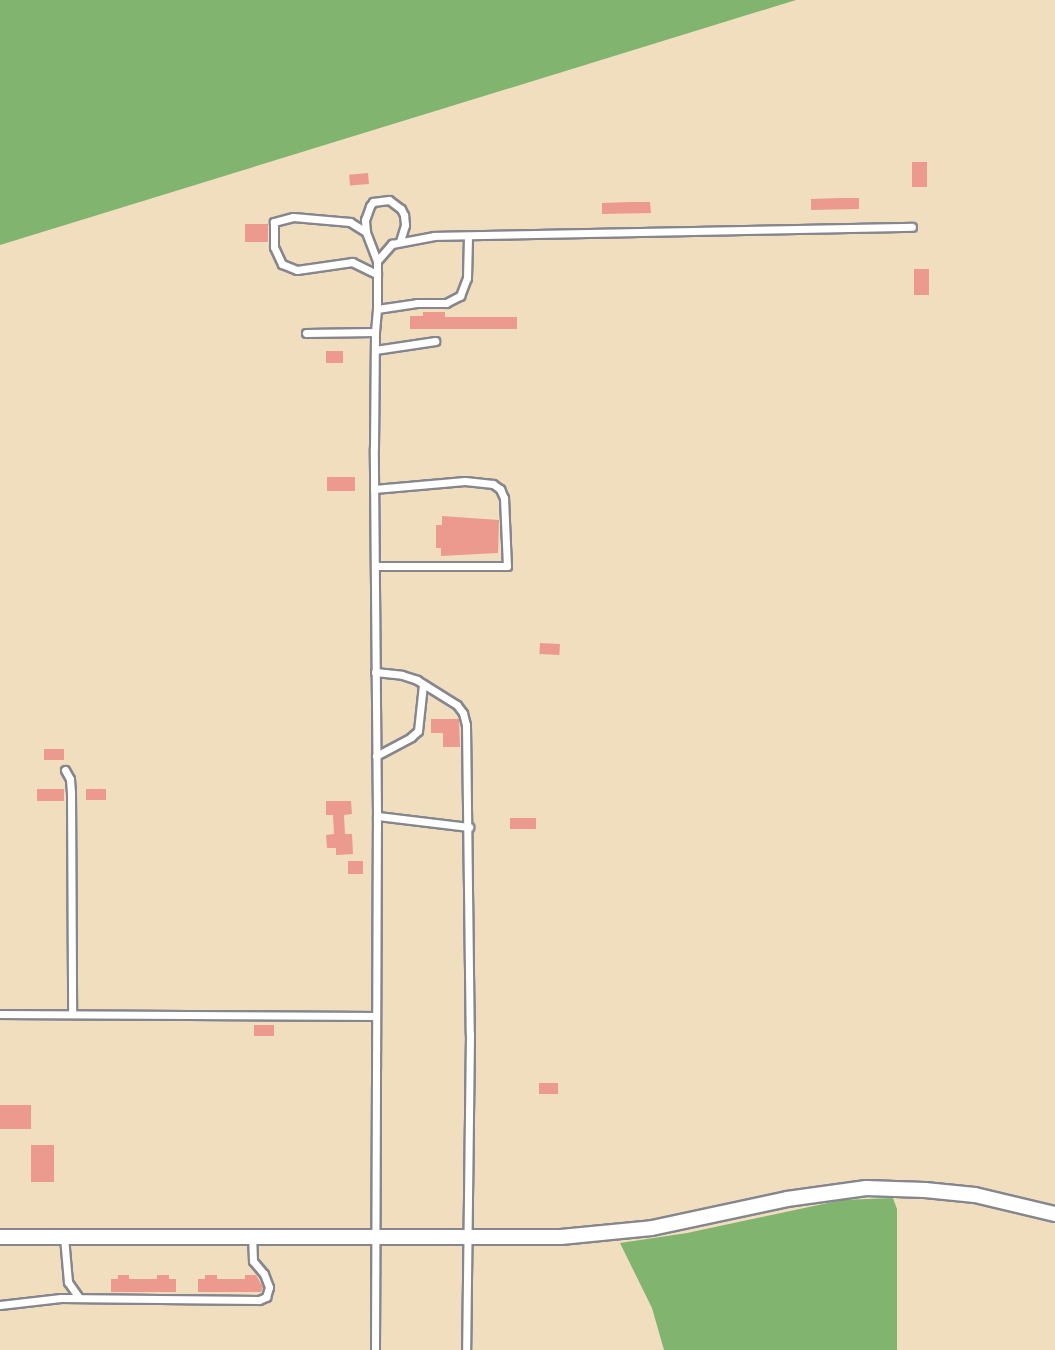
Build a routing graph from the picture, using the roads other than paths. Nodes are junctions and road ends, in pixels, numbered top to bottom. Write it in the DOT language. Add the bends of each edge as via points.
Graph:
graph roads {
  1 [pos="912,227"];
  2 [pos="366,232"];
  3 [pos="468,237"];
  4 [pos="400,241"];
  5 [pos="377,261"];
  6 [pos="377,274"];
  7 [pos="377,309"];
  8 [pos="375,332"];
  9 [pos="306,333"];
  10 [pos="435,341"];
  11 [pos="375,350"];
  12 [pos="374,489"];
  13 [pos="375,566"];
  14 [pos="375,672"];
  15 [pos="423,684"];
  16 [pos="376,756"];
  17 [pos="65,770"];
  18 [pos="377,816"];
  19 [pos="469,827"];
  20 [pos="0,1014"];
  21 [pos="72,1014"];
  22 [pos="375,1016"];
  23 [pos="1055,1214"];
  24 [pos="0,1237"];
  25 [pos="64,1237"];
  26 [pos="252,1237"];
  27 [pos="377,1237"];
  28 [pos="466,1237"];
  29 [pos="79,1298"];
  30 [pos="0,1305"];
  31 [pos="375,1350"];
  32 [pos="466,1350"];
  1 -- 3 [label="lane" via="594,231"];
  2 -- 4 [label="lane" via="370,206 389,200 404,215"];
  2 -- 5 [label="lane"];
  2 -- 6 [label="lane" via="343,220 293,217 274,222 274,247 282,264 297,270 352,261"];
  3 -- 4 [label="lane"];
  3 -- 7 [label="lane" via="467,278 460,296 446,303"];
  4 -- 5 [label="lane"];
  5 -- 6 [label="lane"];
  6 -- 7 [label="lane"];
  7 -- 8 [label="lane"];
  8 -- 9 [label="lane"];
  8 -- 11 [label="lane"];
  10 -- 11 [label="lane"];
  11 -- 12 [label="lane"];
  12 -- 13 [label="lane"];
  12 -- 13 [label="lane" via="465,481 493,484 504,498 507,566"];
  13 -- 14 [label="lane"];
  14 -- 15 [label="lane" via="402,675"];
  14 -- 16 [label="lane"];
  15 -- 16 [label="lane" via="418,730"];
  15 -- 19 [label="lane" via="463,713 469,767"];
  16 -- 18 [label="lane"];
  17 -- 21 [label="lane" via="72,792"];
  18 -- 19 [label="lane"];
  18 -- 22 [label="lane"];
  19 -- 28 [label="lane"];
  20 -- 21 [label="lane"];
  21 -- 22 [label="lane"];
  22 -- 27 [label="lane"];
  23 -- 28 [label="street" via="975,1196 866,1188 787,1199 652,1228 561,1237"];
  24 -- 25 [label="street"];
  25 -- 26 [label="street"];
  25 -- 29 [label="lane" via="68,1282"];
  26 -- 27 [label="street"];
  26 -- 29 [label="lane" via="253,1261 269,1287 266,1297 259,1300"];
  27 -- 28 [label="street"];
  27 -- 31 [label="lane"];
  28 -- 32 [label="lane"];
  29 -- 30 [label="lane"];
}
